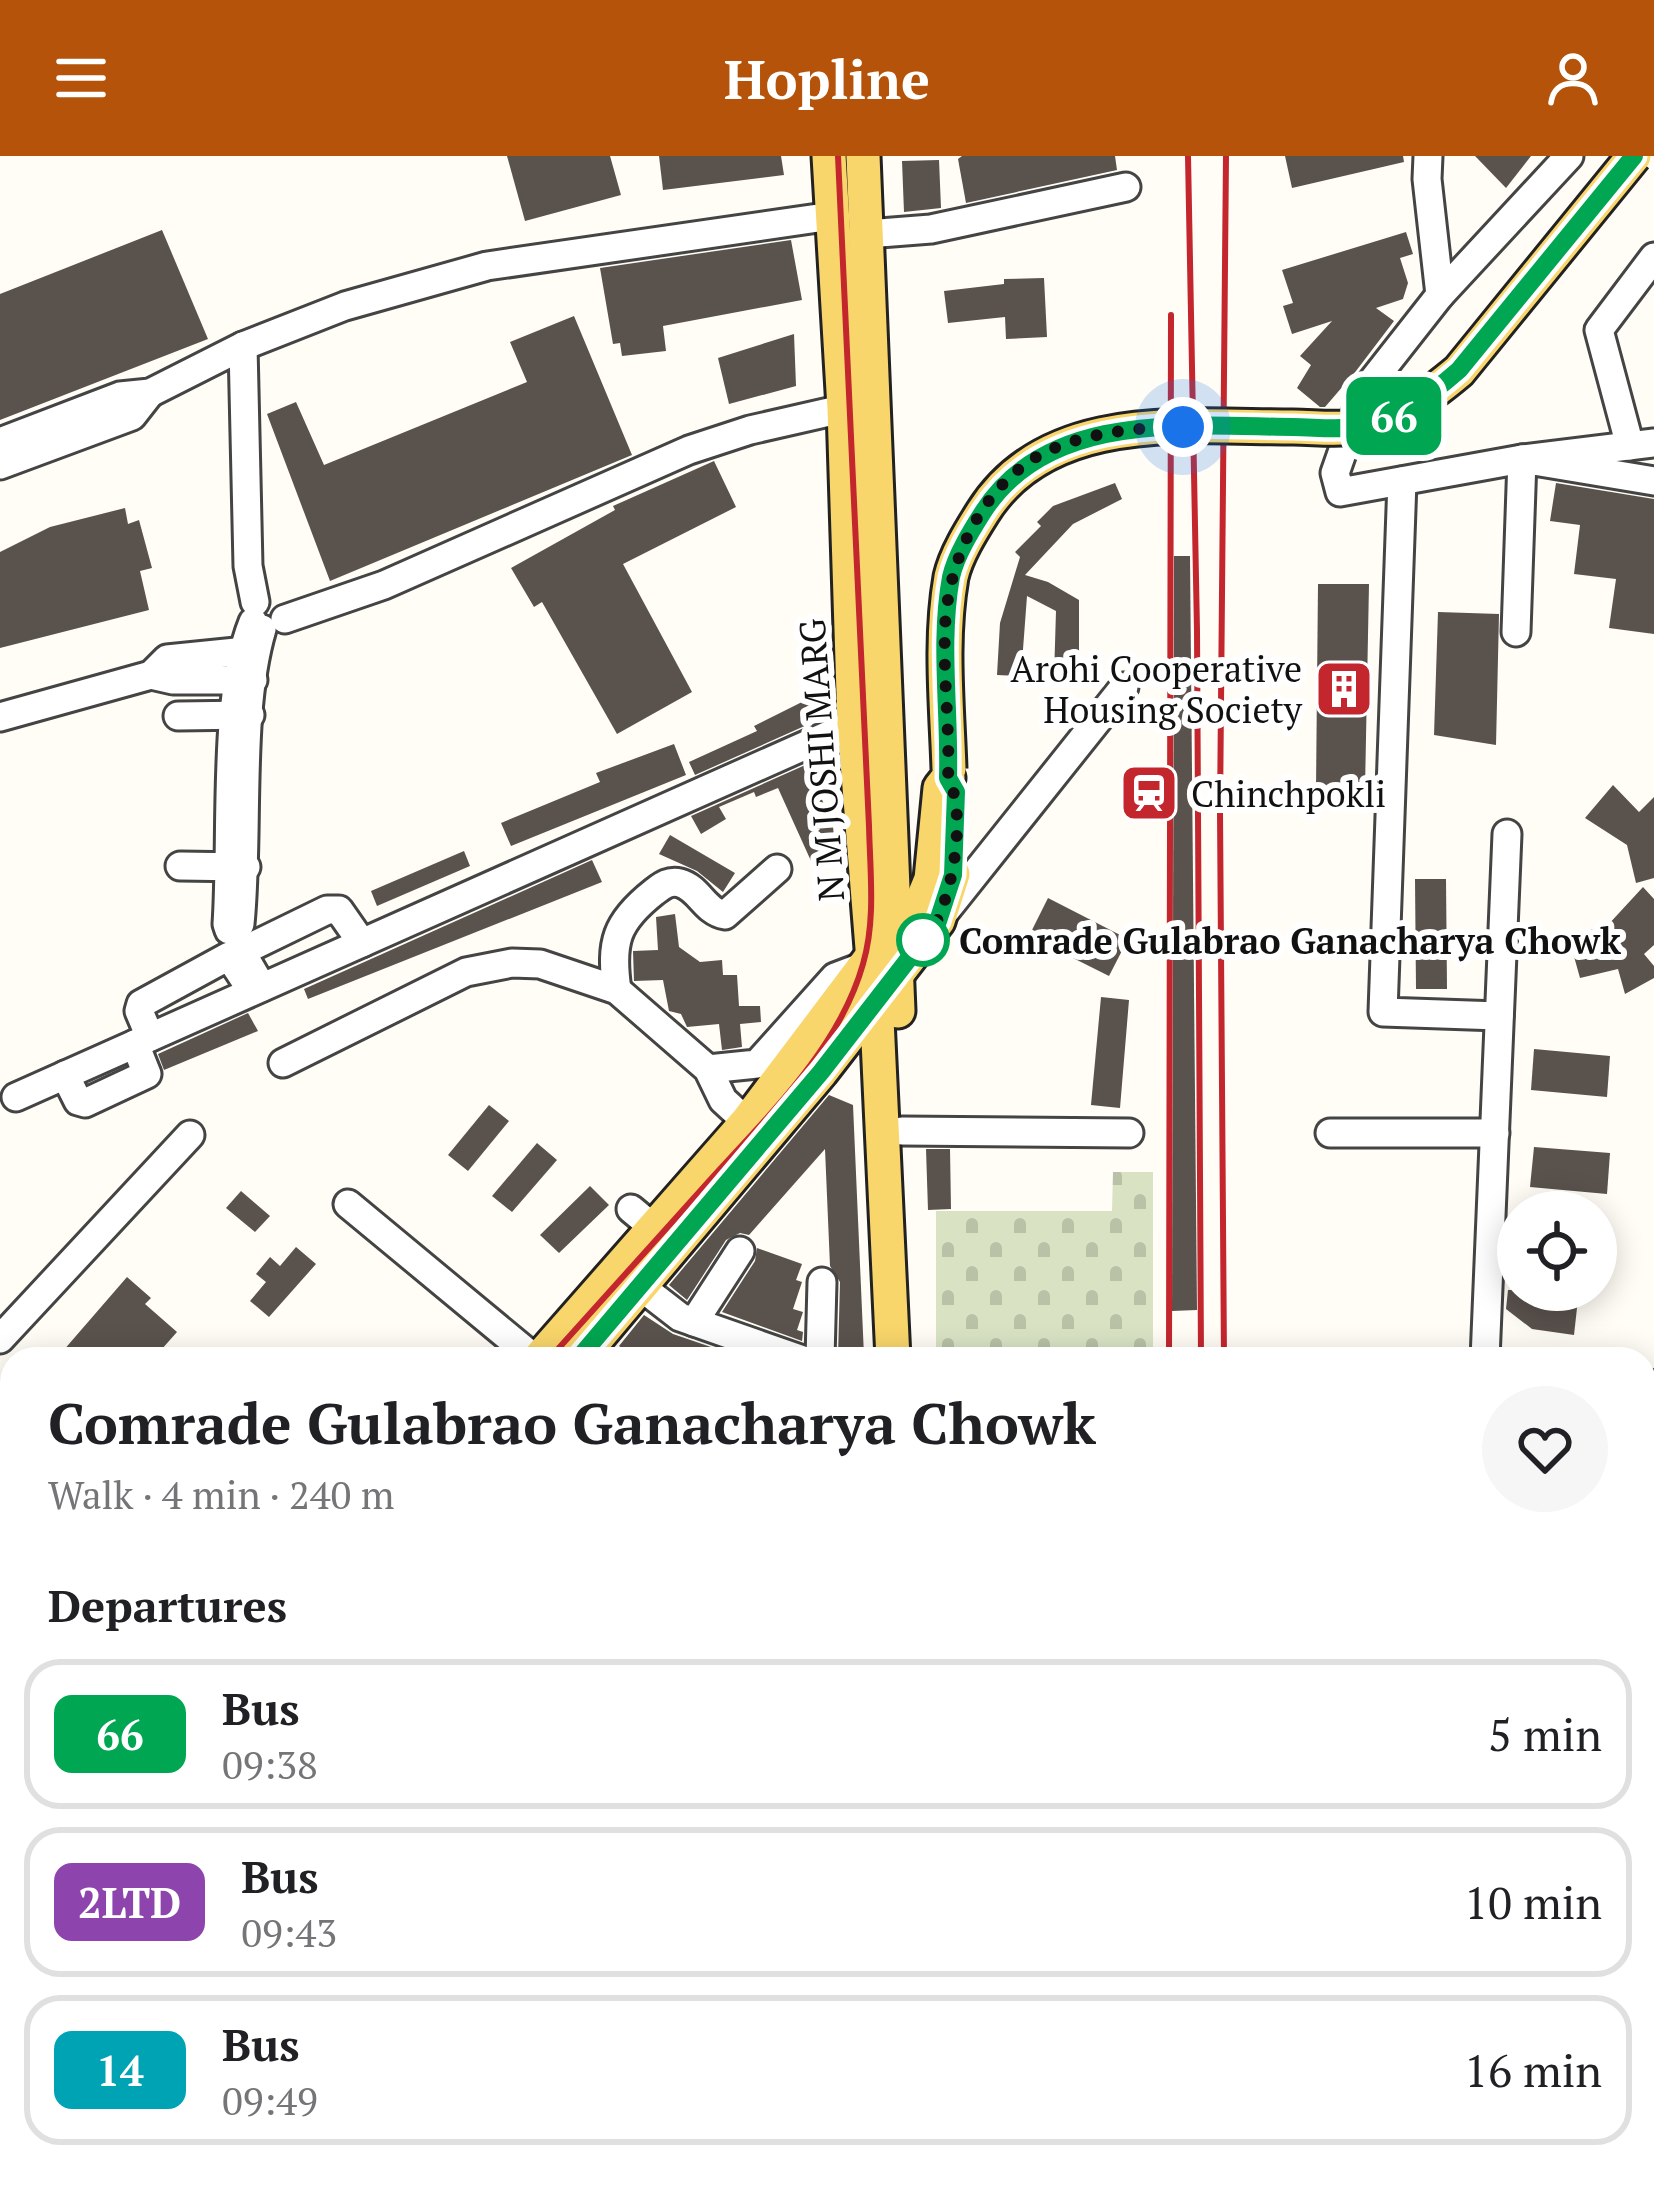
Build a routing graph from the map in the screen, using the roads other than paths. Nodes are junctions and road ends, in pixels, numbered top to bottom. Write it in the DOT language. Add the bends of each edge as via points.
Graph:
graph roads {
  1 [pos="829,156"];
  2 [pos="863,156"];
  3 [pos="1428,156"];
  4 [pos="1569,156"];
  5 [pos="1634,156"];
  6 [pos="1126,187"];
  7 [pos="832,216"];
  8 [pos="867,234"];
  9 [pos="1654,257"];
  10 [pos="1440,296"];
  11 [pos="251,343"];
  12 [pos="150,393"];
  13 [pos="859,405"];
  14 [pos="0,442"];
  15 [pos="1642,445"];
  16 [pos="1522,459"];
  17 [pos="0,465"];
  18 [pos="1402,481"];
  19 [pos="1654,481"];
  20 [pos="260,624"];
  21 [pos="1516,632"];
  22 [pos="151,675"];
  23 [pos="246,680"];
  24 [pos="1124,687"];
  25 [pos="243,715"];
  26 [pos="178,716"];
  27 [pos="0,717"];
  28 [pos="869,717"];
  29 [pos="948,773"];
  30 [pos="1507,835"];
  31 [pos="891,838"];
  32 [pos="935,838"];
  33 [pos="181,862"];
  34 [pos="776,869"];
  35 [pos="930,911"];
  36 [pos="898,931"];
  37 [pos="357,935"];
  38 [pos="878,973"];
  39 [pos="256,985"];
  40 [pos="616,990"];
  41 [pos="1499,1016"];
  42 [pos="142,1041"];
  43 [pos="283,1063"];
  44 [pos="708,1069"];
  45 [pos="821,1072"];
  46 [pos="890,1086"];
  47 [pos="16,1096"];
  48 [pos="747,1122"];
  49 [pos="902,1131"];
  50 [pos="1129,1133"];
  51 [pos="1330,1133"];
  52 [pos="1496,1133"];
  53 [pos="190,1135"];
  54 [pos="700,1195"];
  55 [pos="348,1204"];
  56 [pos="653,1228"];
  57 [pos="740,1251"];
  58 [pos="822,1282"];
  59 [pos="640,1286"];
  60 [pos="694,1322"];
  61 [pos="0,1339"];
  62 [pos="522,1347"];
  63 [pos="548,1347"];
  64 [pos="589,1347"];
  65 [pos="766,1347"];
  66 [pos="820,1347"];
  67 [pos="893,1347"];
  68 [pos="913,1347"];
  69 [pos="1486,1347"];
  1 -- 7 [label="main road, N M JOSHI MARG"];
  2 -- 8 [label="main road, N M JOSHI MARG"];
  3 -- 10 [label="street"];
  4 -- 10 [label="street"];
  5 -- 29 [label="main road, bridge" via="1459,370 1397,416 1355,428 1147,427 1032,459 997,491 952,572"];
  6 -- 8 [label="street" via="932,229"];
  7 -- 11 [label="street" via="487,266 345,306"];
  7 -- 13 [label="main road, N M JOSHI MARG"];
  8 -- 13 [label="main road, N M JOSHI MARG"];
  9 -- 15 [label="street" via="1599,330"];
  10 -- 18 [label="street" via="1363,393 1335,472 1340,492"];
  11 -- 12 [label="street"];
  11 -- 20 [label="street"];
  12 -- 14 [label="street" via="120,396"];
  12 -- 17 [label="street" via="132,416"];
  13 -- 20 [label="street" via="689,450 384,585"];
  13 -- 28 [label="main road, N M JOSHI MARG"];
  15 -- 16 [label="street"];
  16 -- 18 [label="street"];
  16 -- 19 [label="street"];
  16 -- 21 [label="street"];
  18 -- 41 [label="street" via="1383,1012"];
  20 -- 22 [label="street" via="167,659"];
  20 -- 23 [label="street"];
  22 -- 23 [label="street"];
  22 -- 27 [label="street"];
  23 -- 25 [label="street"];
  24 -- 35 [label="street"];
  25 -- 26 [label="street"];
  25 -- 33 [label="street" via="238,863"];
  28 -- 31 [label="main road, N M JOSHI MARG"];
  28 -- 37 [label="street"];
  28 -- 38 [label="main road, N M JOSHI MARG"];
  29 -- 32 [label="main road"];
  29 -- 35 [label="main road" via="956,792 953,875"];
  30 -- 41 [label="street"];
  31 -- 32 [label="main road" via="909,852"];
  31 -- 36 [label="main road, N M JOSHI MARG"];
  32 -- 35 [label="main road"];
  34 -- 40 [label="street" via="725,915 678,882 665,883 624,920 613,962"];
  35 -- 36 [label="main road"];
  35 -- 38 [label="main road"];
  36 -- 38 [label="main road"];
  37 -- 39 [label="street"];
  37 -- 39 [label="street" via="332,909 247,949"];
  38 -- 44 [label="street" via="835,976 757,1064"];
  38 -- 45 [label="main road"];
  38 -- 46 [label="main road, N M JOSHI MARG"];
  38 -- 48 [label="main road"];
  39 -- 42 [label="street"];
  39 -- 42 [label="street" via="224,957 140,1005"];
  40 -- 43 [label="street" via="540,964 466,972"];
  40 -- 44 [label="street"];
  41 -- 52 [label="street"];
  42 -- 47 [label="street"];
  44 -- 48 [label="street" via="723,1100"];
  45 -- 46 [label="main road" via="858,1070"];
  45 -- 54 [label="main road"];
  46 -- 49 [label="main road, N M JOSHI MARG"];
  46 -- 67 [label="main road, N M JOSHI MARG"];
  48 -- 54 [label="main road"];
  49 -- 50 [label="street"];
  49 -- 68 [label="main road, N M JOSHI MARG"];
  51 -- 52 [label="street"];
  52 -- 69 [label="street"];
  53 -- 61 [label="street"];
  54 -- 56 [label="main road"];
  55 -- 62 [label="street"];
  56 -- 59 [label="main road"];
  56 -- 63 [label="main road"];
  57 -- 60 [label="street"];
  58 -- 66 [label="street"];
  59 -- 60 [label="street"];
  59 -- 64 [label="main road"];
  60 -- 65 [label="street"];
}
